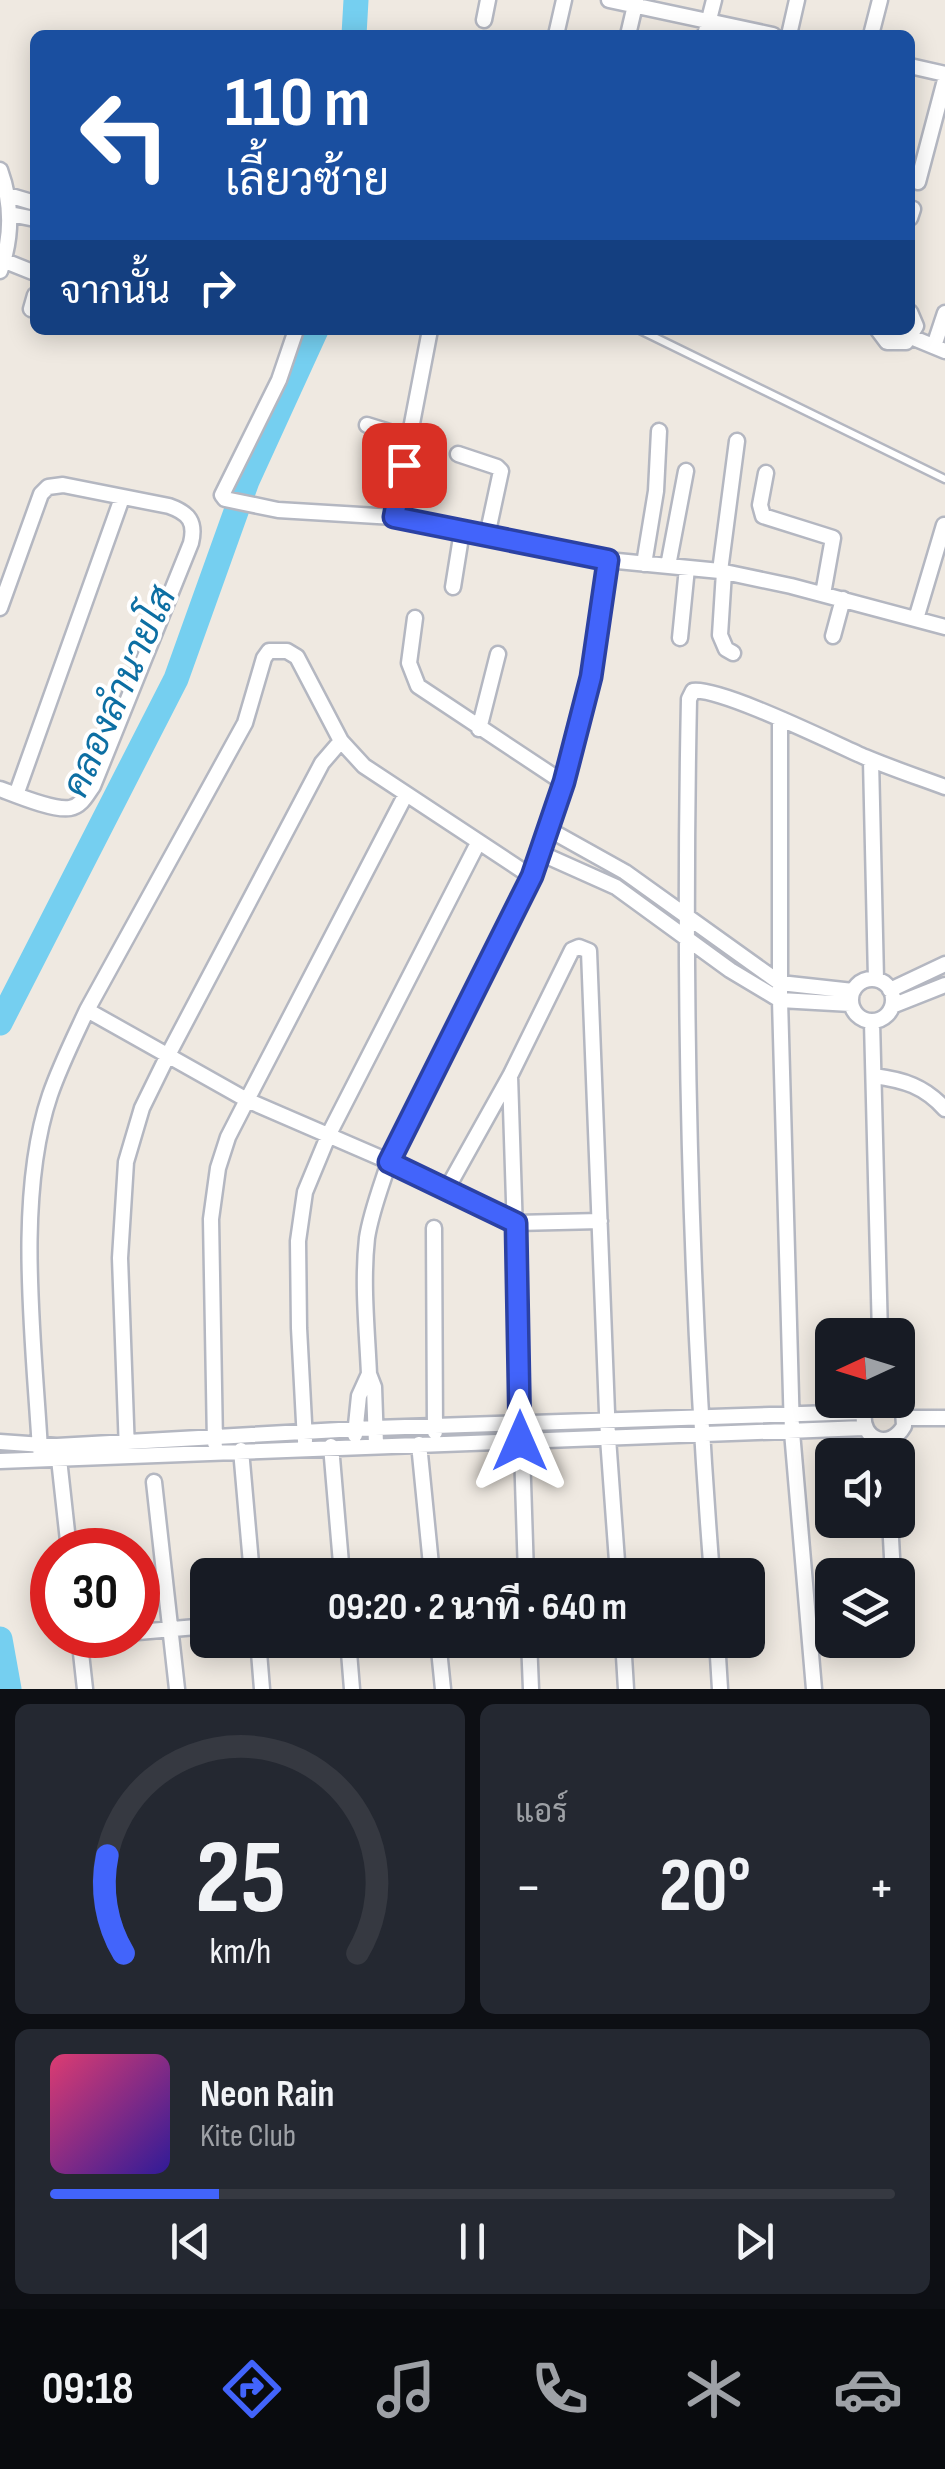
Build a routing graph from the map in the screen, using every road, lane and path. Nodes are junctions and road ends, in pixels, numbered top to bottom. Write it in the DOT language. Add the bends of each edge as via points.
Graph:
graph roads {
  1 [pos="488,0"];
  2 [pos="564,0"];
  3 [pos="609,0"];
  4 [pos="714,0"];
  5 [pos="797,0"];
  6 [pos="880,0"];
  7 [pos="636,3"];
  8 [pos="484,20"];
  9 [pos="707,28"];
  10 [pos="557,30"];
  11 [pos="629,30"];
  12 [pos="790,30"];
  13 [pos="872,30"];
  14 [pos="915,68"];
  15 [pos="945,77"];
  16 [pos="0,171"];
  17 [pos="918,182"];
  18 [pos="8,195"];
  19 [pos="30,202"];
  20 [pos="10,214"];
  21 [pos="30,218"];
  22 [pos="4,239"];
  23 [pos="1,263"];
  24 [pos="30,272"];
  25 [pos="945,313"];
  26 [pos="915,317"];
  27 [pos="942,330"];
  28 [pos="294,335"];
  29 [pos="429,335"];
  30 [pos="650,335"];
  31 [pos="880,335"];
  32 [pos="911,337"];
  33 [pos="940,349"];
  34 [pos="367,425"];
  35 [pos="659,431"];
  36 [pos="409,438"];
  37 [pos="737,441"];
  38 [pos="458,454"];
  39 [pos="686,471"];
  40 [pos="766,473"];
  41 [pos="945,480"];
  42 [pos="122,498"];
  43 [pos="394,517"];
  44 [pos="944,525"];
  45 [pos="462,531"];
  46 [pos="487,536"];
  47 [pos="608,560"];
  48 [pos="644,564"];
  49 [pos="668,566"];
  50 [pos="687,568"];
  51 [pos="722,571"];
  52 [pos="454,587"];
  53 [pos="824,594"];
  54 [pos="843,599"];
  55 [pos="0,608"];
  56 [pos="415,618"];
  57 [pos="916,619"];
  58 [pos="945,627"];
  59 [pos="833,636"];
  60 [pos="680,638"];
  61 [pos="733,653"];
  62 [pos="498,654"];
  63 [pos="780,720"];
  64 [pos="480,729"];
  65 [pos="341,741"];
  66 [pos="872,760"];
  67 [pos="564,782"];
  68 [pos="945,786"];
  69 [pos="0,790"];
  70 [pos="406,794"];
  71 [pos="16,795"];
  72 [pos="548,829"];
  73 [pos="478,843"];
  74 [pos="540,853"];
  75 [pos="532,876"];
  76 [pos="684,913"];
  77 [pos="686,938"];
  78 [pos="945,964"];
  79 [pos="876,980"];
  80 [pos="780,983"];
  81 [pos="945,985"];
  82 [pos="890,990"];
  83 [pos="852,997"];
  84 [pos="780,1000"];
  85 [pos="892,1006"];
  86 [pos="87,1010"];
  87 [pos="872,1022"];
  88 [pos="166,1057"];
  89 [pos="510,1076"];
  90 [pos="874,1076"];
  91 [pos="247,1100"];
  92 [pos="945,1108"];
  93 [pos="329,1134"];
  94 [pos="389,1162"];
  95 [pos="448,1188"];
  96 [pos="600,1221"];
  97 [pos="516,1223"];
  98 [pos="434,1228"];
  99 [pos="880,1318"];
  100 [pos="369,1374"];
  101 [pos="791,1414"];
  102 [pos="815,1414"];
  103 [pos="700,1418"];
  104 [pos="848,1418"];
  105 [pos="905,1418"];
  106 [pos="915,1418"];
  107 [pos="945,1418"];
  108 [pos="607,1421"];
  109 [pos="520,1424"];
  110 [pos="375,1428"];
  111 [pos="355,1429"];
  112 [pos="792,1432"];
  113 [pos="701,1435"];
  114 [pos="429,1438"];
  115 [pos="608,1438"];
  116 [pos="896,1438"];
  117 [pos="306,1440"];
  118 [pos="520,1441"];
  119 [pos="0,1442"];
  120 [pos="215,1444"];
  121 [pos="376,1444"];
  122 [pos="354,1445"];
  123 [pos="331,1446"];
  124 [pos="127,1450"];
  125 [pos="241,1450"];
  126 [pos="40,1452"];
  127 [pos="59,1460"];
  128 [pos="0,1461"];
  129 [pos="154,1482"];
  130 [pos="67,1528"];
  131 [pos="251,1558"];
  132 [pos="341,1558"];
  133 [pos="432,1558"];
  134 [pos="525,1558"];
  135 [pos="617,1558"];
  136 [pos="711,1558"];
  137 [pos="190,1627"];
  138 [pos="170,1629"];
  139 [pos="160,1630"];
  140 [pos="81,1658"];
  141 [pos="259,1658"];
  142 [pos="349,1658"];
  143 [pos="440,1658"];
  144 [pos="530,1658"];
  145 [pos="623,1658"];
  146 [pos="718,1658"];
  147 [pos="85,1689"];
  148 [pos="176,1689"];
  149 [pos="262,1689"];
  150 [pos="352,1689"];
  151 [pos="443,1689"];
  152 [pos="531,1689"];
  153 [pos="626,1689"];
  154 [pos="720,1689"];
  155 [pos="814,1689"];
  1 -- 8 [label="street"];
  2 -- 10 [label="street"];
  3 -- 7 [label="street"];
  4 -- 9 [label="street"];
  5 -- 12 [label="street"];
  6 -- 13 [label="street"];
  7 -- 9 [label="street"];
  7 -- 11 [label="street"];
  14 -- 15 [label="street"];
  15 -- 17 [label="street"];
  16 -- 18 [label="street"];
  18 -- 19 [label="street"];
  18 -- 20 [label="street"];
  20 -- 21 [label="street"];
  20 -- 22 [label="street"];
  22 -- 23 [label="street"];
  23 -- 24 [label="street"];
  25 -- 27 [label="street"];
  26 -- 27 [label="street"];
  27 -- 33 [label="street"];
  28 -- 43 [label="street" via="222,494 260,508"];
  29 -- 36 [label="street"];
  30 -- 41 [label="lane"];
  31 -- 32 [label="street" via="893,344"];
  32 -- 33 [label="street"];
  34 -- 36 [label="street"];
  35 -- 48 [label="street"];
  36 -- 43 [label="street"];
  37 -- 51 [label="street"];
  38 -- 46 [label="street" via="501,471"];
  39 -- 49 [label="street"];
  40 -- 53 [label="street" via="763,516 834,538"];
  42 -- 55 [label="street" via="48,487"];
  42 -- 71 [label="street"];
  42 -- 71 [label="street" via="185,512 194,530 191,543 83,802 70,808"];
  43 -- 45 [label="street"];
  44 -- 57 [label="street"];
  45 -- 46 [label="street"];
  45 -- 52 [label="street"];
  46 -- 47 [label="street"];
  47 -- 48 [label="street"];
  47 -- 67 [label="street" via="591,677"];
  48 -- 49 [label="street"];
  49 -- 50 [label="street"];
  50 -- 51 [label="street"];
  50 -- 60 [label="street"];
  51 -- 53 [label="street"];
  51 -- 61 [label="street" via="720,635"];
  53 -- 54 [label="street"];
  54 -- 57 [label="street"];
  54 -- 59 [label="street"];
  56 -- 64 [label="street" via="409,664 418,686"];
  57 -- 58 [label="street"];
  62 -- 64 [label="street"];
  63 -- 66 [label="street"];
  63 -- 76 [label="street" via="700,690 689,699"];
  63 -- 80 [label="street"];
  64 -- 67 [label="street"];
  65 -- 70 [label="street"];
  65 -- 86 [label="street" via="297,657 270,650 244,723"];
  65 -- 88 [label="street" via="322,763"];
  66 -- 68 [label="street"];
  66 -- 79 [label="street"];
  67 -- 72 [label="street"];
  69 -- 71 [label="street"];
  70 -- 73 [label="street"];
  70 -- 91 [label="street"];
  72 -- 74 [label="street"];
  72 -- 76 [label="street"];
  73 -- 75 [label="street"];
  73 -- 93 [label="street"];
  74 -- 75 [label="street"];
  74 -- 77 [label="street" via="616,887"];
  75 -- 94 [label="street"];
  76 -- 77 [label="street"];
  76 -- 80 [label="street"];
  77 -- 84 [label="street"];
  77 -- 103 [label="street"];
  78 -- 82 [label="street"];
  79 -- 82 [label="street"];
  79 -- 83 [label="street" via="862,982"];
  80 -- 83 [label="street"];
  80 -- 84 [label="street"];
  81 -- 85 [label="street"];
  82 -- 85 [label="street"];
  83 -- 84 [label="street"];
  83 -- 87 [label="street" via="858,1017"];
  84 -- 101 [label="street"];
  85 -- 87 [label="street"];
  86 -- 88 [label="street"];
  86 -- 126 [label="street" via="49,1097 32,1177"];
  87 -- 90 [label="street"];
  88 -- 91 [label="street"];
  88 -- 124 [label="street" via="126,1162 120,1258"];
  89 -- 95 [label="street"];
  89 -- 96 [label="street" via="572,950 584,948 591,960"];
  89 -- 97 [label="street"];
  90 -- 92 [label="street" via="908,1081"];
  90 -- 99 [label="street"];
  91 -- 93 [label="street"];
  91 -- 120 [label="street" via="223,1152 212,1219"];
  93 -- 94 [label="street"];
  93 -- 117 [label="street" via="305,1192 298,1241"];
  94 -- 95 [label="street"];
  94 -- 100 [label="street" via="368,1237"];
  95 -- 97 [label="street"];
  96 -- 97 [label="street"];
  96 -- 108 [label="street"];
  97 -- 109 [label="street"];
  98 -- 114 [label="street"];
  100 -- 110 [label="street"];
  100 -- 111 [label="street"];
  101 -- 102 [label="street"];
  101 -- 103 [label="street"];
  101 -- 112 [label="street"];
  103 -- 108 [label="street"];
  103 -- 113 [label="street"];
  104 -- 112 [label="street"];
  105 -- 116 [label="street"];
  106 -- 107 [label="street"];
  108 -- 109 [label="street"];
  108 -- 115 [label="street"];
  109 -- 114 [label="street"];
  109 -- 118 [label="street"];
  110 -- 111 [label="street"];
  110 -- 114 [label="street"];
  110 -- 121 [label="street"];
  111 -- 117 [label="street"];
  111 -- 122 [label="street"];
  112 -- 113 [label="street"];
  112 -- 155 [label="street"];
  113 -- 115 [label="street"];
  113 -- 136 [label="street"];
  114 -- 118 [label="street"];
  114 -- 121 [label="street"];
  114 -- 133 [label="street"];
  115 -- 118 [label="street"];
  115 -- 135 [label="street"];
  117 -- 120 [label="street"];
  117 -- 123 [label="street"];
  117 -- 125 [label="street"];
  118 -- 134 [label="street"];
  119 -- 126 [label="street"];
  120 -- 124 [label="street"];
  120 -- 125 [label="street"];
  121 -- 122 [label="street"];
  122 -- 123 [label="street"];
  123 -- 132 [label="street"];
  124 -- 126 [label="street"];
  124 -- 127 [label="street"];
  125 -- 131 [label="street"];
  126 -- 127 [label="street"];
  126 -- 128 [label="street"];
  127 -- 130 [label="street"];
  129 -- 138 [label="street"];
  137 -- 138 [label="street"];
  138 -- 139 [label="street"];
  138 -- 148 [label="street"];
  140 -- 147 [label="street"];
  141 -- 149 [label="street"];
  142 -- 150 [label="street"];
  143 -- 151 [label="street"];
  144 -- 152 [label="street"];
  145 -- 153 [label="street"];
  146 -- 154 [label="street"];
}
